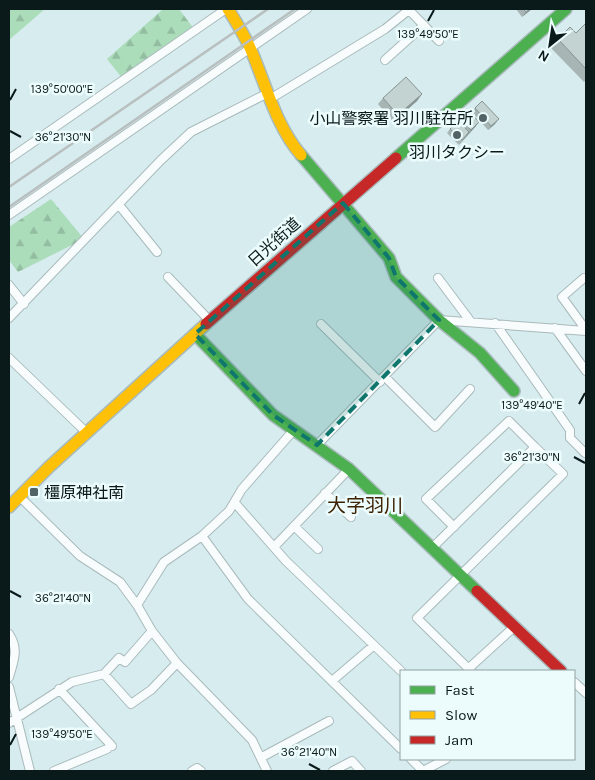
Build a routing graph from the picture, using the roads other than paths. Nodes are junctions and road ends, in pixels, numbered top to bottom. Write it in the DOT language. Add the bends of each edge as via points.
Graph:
graph roads {
  1 [pos="227,9"];
  2 [pos="306,9"];
  3 [pos="410,9"];
  4 [pos="566,9"];
  5 [pos="424,25"];
  6 [pos="439,40"];
  7 [pos="250,48"];
  8 [pos="385,60"];
  9 [pos="269,96"];
  10 [pos="9,159"];
  11 [pos="343,203"];
  12 [pos="119,205"];
  13 [pos="9,215"];
  14 [pos="156,252"];
  15 [pos="168,277"];
  16 [pos="438,278"];
  17 [pos="584,278"];
  18 [pos="9,285"];
  19 [pos="24,304"];
  20 [pos="9,318"];
  21 [pos="439,320"];
  22 [pos="210,321"];
  23 [pos="471,322"];
  24 [pos="495,323"];
  25 [pos="321,324"];
  26 [pos="555,328"];
  27 [pos="586,330"];
  28 [pos="195,334"];
  29 [pos="9,358"];
  30 [pos="586,371"];
  31 [pos="382,380"];
  32 [pos="470,389"];
  33 [pos="514,391"];
  34 [pos="293,431"];
  35 [pos="86,432"];
  36 [pos="317,445"];
  37 [pos="535,447"];
  38 [pos="585,453"];
  39 [pos="349,469"];
  40 [pos="325,493"];
  41 [pos="19,496"];
  42 [pos="235,503"];
  43 [pos="9,507"];
  44 [pos="351,517"];
  45 [pos="294,526"];
  46 [pos="454,527"];
  47 [pos="202,536"];
  48 [pos="274,547"];
  49 [pos="432,548"];
  50 [pos="318,549"];
  51 [pos="459,574"];
  52 [pos="137,605"];
  53 [pos="514,628"];
  54 [pos="152,631"];
  55 [pos="9,634"];
  56 [pos="373,646"];
  57 [pos="177,662"];
  58 [pos="400,670"];
  59 [pos="470,670"];
  60 [pos="559,670"];
  61 [pos="104,674"];
  62 [pos="9,677"];
  63 [pos="332,681"];
  64 [pos="575,683"];
  65 [pos="9,687"];
  66 [pos="59,689"];
  67 [pos="586,694"];
  68 [pos="16,717"];
  69 [pos="329,721"];
  70 [pos="9,723"];
  71 [pos="400,749"];
  72 [pos="262,757"];
  73 [pos="411,760"];
  74 [pos="444,760"];
  75 [pos="30,771"];
  76 [pos="54,771"];
  77 [pos="192,771"];
  78 [pos="201,771"];
  79 [pos="267,771"];
  80 [pos="333,771"];
  81 [pos="361,771"];
  1 -- 7 [label="main road"];
  1 -- 10 [label="street"];
  2 -- 7 [label="street"];
  3 -- 5 [label="street"];
  3 -- 9 [label="street" via="385,29"];
  4 -- 11 [label="main road, 日光街道"];
  5 -- 6 [label="street"];
  5 -- 8 [label="street"];
  7 -- 9 [label="main road"];
  7 -- 13 [label="street"];
  9 -- 11 [label="main road" via="299,155"];
  9 -- 12 [label="street" via="191,132"];
  11 -- 21 [label="main road" via="389,258 396,277"];
  11 -- 22 [label="main road, 日光街道"];
  12 -- 14 [label="street"];
  12 -- 19 [label="street"];
  15 -- 22 [label="street"];
  16 -- 23 [label="street"];
  17 -- 27 [label="street" via="562,297"];
  18 -- 19 [label="street"];
  19 -- 20 [label="street"];
  21 -- 23 [label="street"];
  21 -- 31 [label="street"];
  21 -- 33 [label="main road" via="480,353"];
  22 -- 28 [label="main road, 日光街道"];
  23 -- 24 [label="street"];
  24 -- 26 [label="street"];
  24 -- 38 [label="street" via="570,430 570,438"];
  25 -- 31 [label="street"];
  26 -- 27 [label="street"];
  26 -- 30 [label="street"];
  28 -- 34 [label="main road" via="273,415"];
  28 -- 35 [label="main road, 日光街道"];
  29 -- 35 [label="street"];
  31 -- 32 [label="street" via="435,427"];
  31 -- 36 [label="street"];
  34 -- 36 [label="main road"];
  34 -- 42 [label="street" via="242,489"];
  35 -- 41 [label="main road, 日光街道"];
  36 -- 39 [label="main road"];
  37 -- 46 [label="street"];
  37 -- 46 [label="street" via="509,421 426,499"];
  37 -- 51 [label="street" via="563,474"];
  39 -- 40 [label="street"];
  39 -- 49 [label="main road"];
  40 -- 44 [label="street"];
  40 -- 45 [label="street"];
  41 -- 43 [label="main road, 日光街道"];
  41 -- 52 [label="street" via="80,556 120,582"];
  42 -- 47 [label="street"];
  42 -- 48 [label="street"];
  45 -- 48 [label="street"];
  45 -- 50 [label="street"];
  46 -- 49 [label="street"];
  47 -- 52 [label="street" via="164,562"];
  47 -- 63 [label="street" via="248,599"];
  48 -- 56 [label="street"];
  49 -- 51 [label="main road"];
  51 -- 53 [label="main road"];
  51 -- 59 [label="street" via="417,618"];
  52 -- 54 [label="street"];
  53 -- 59 [label="street"];
  53 -- 60 [label="main road"];
  54 -- 57 [label="street"];
  54 -- 61 [label="street" via="125,662 119,658"];
  55 -- 62 [label="street" via="15,642 16,653"];
  56 -- 58 [label="street"];
  56 -- 63 [label="street"];
  57 -- 61 [label="street" via="151,690 132,704"];
  57 -- 72 [label="street" via="246,733"];
  61 -- 66 [label="street" via="72,682"];
  63 -- 71 [label="street"];
  64 -- 67 [label="street"];
  65 -- 68 [label="street"];
  66 -- 68 [label="street"];
  66 -- 76 [label="street" via="110,748"];
  68 -- 70 [label="street"];
  68 -- 75 [label="street"];
  69 -- 72 [label="street"];
  72 -- 79 [label="street"];
  73 -- 74 [label="street" via="423,771"];
  77 -- 78 [label="street" via="197,768"];
  80 -- 81 [label="street" via="352,761"];
}
